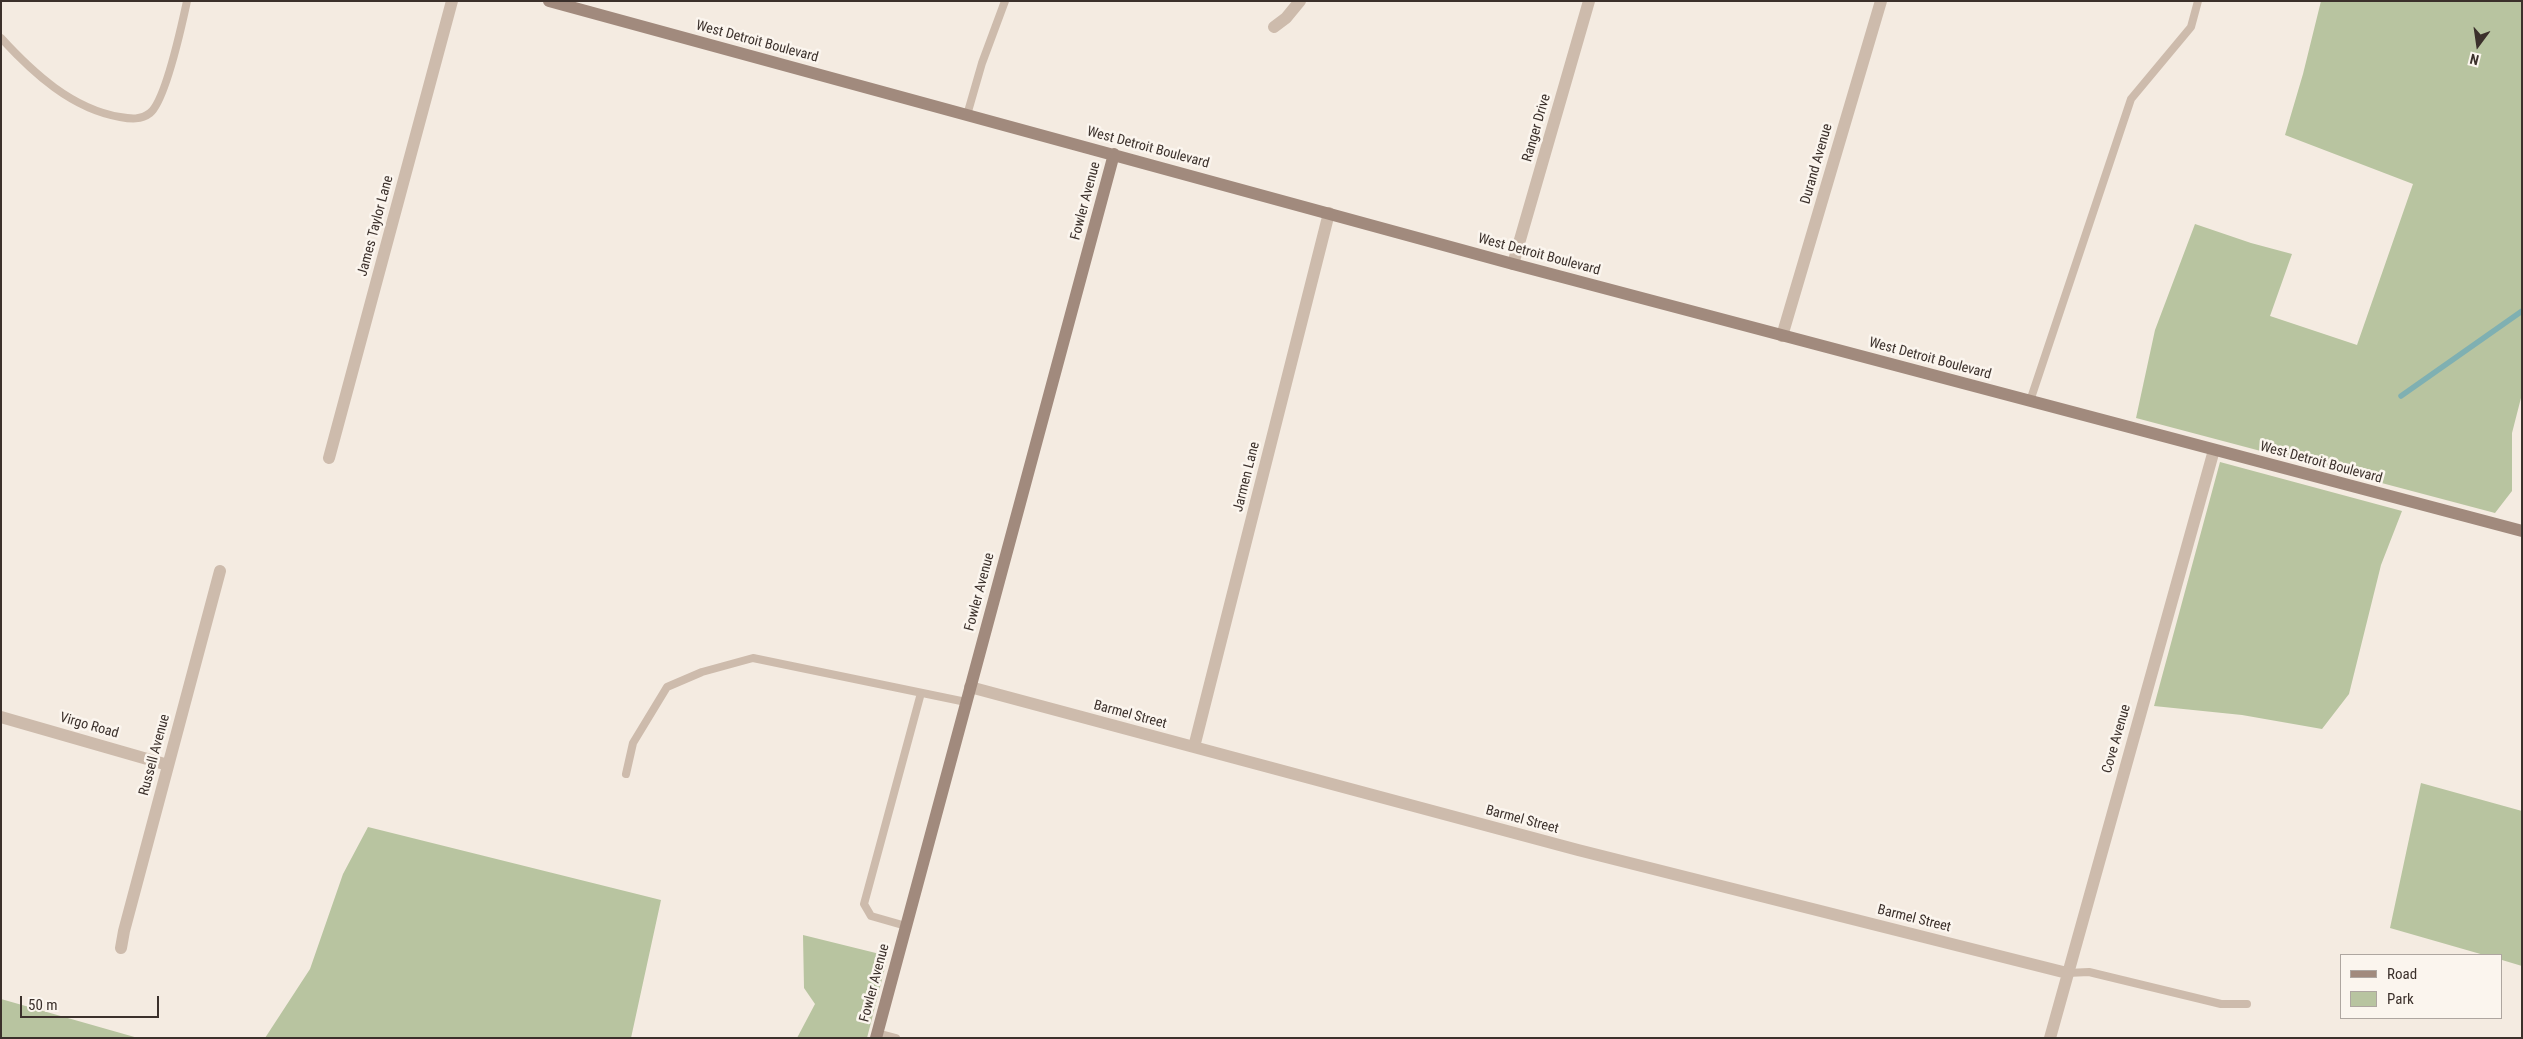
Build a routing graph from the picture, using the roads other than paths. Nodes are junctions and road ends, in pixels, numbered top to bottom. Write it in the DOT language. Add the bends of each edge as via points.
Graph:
graph roads {
  1 [pos="187,1"];
  2 [pos="452,1"];
  3 [pos="549,1"];
  4 [pos="1005,1"];
  5 [pos="1300,1"];
  6 [pos="1589,1"];
  7 [pos="1881,1"];
  8 [pos="2198,1"];
  9 [pos="1274,27"];
  10 [pos="1,38"];
  11 [pos="967,115"];
  12 [pos="1114,154"];
  13 [pos="1329,214"];
  14 [pos="1513,264"];
  15 [pos="1782,336"];
  16 [pos="2030,401"];
  17 [pos="2214,450"];
  18 [pos="329,458"];
  19 [pos="2522,531"];
  20 [pos="220,571"];
  21 [pos="970,687"];
  22 [pos="921,692"];
  23 [pos="966,702"];
  24 [pos="1,716"];
  25 [pos="1194,747"];
  26 [pos="168,765"];
  27 [pos="626,774"];
  28 [pos="906,926"];
  29 [pos="121,948"];
  30 [pos="2067,973"];
  31 [pos="2247,1004"];
  32 [pos="877,1035"];
  33 [pos="896,1038"];
  34 [pos="2050,1038"];
  1 -- 10 [label="lane" via="159,101 150,113 136,119 92,110 64,94 24,64"];
  2 -- 18 [label="street, James Taylor Lane"];
  3 -- 11 [label="street, West Detroit Boulevard"];
  4 -- 11 [label="lane"];
  5 -- 9 [label="street"];
  6 -- 14 [label="street, Ranger Drive"];
  7 -- 15 [label="street, Durand Avenue"];
  8 -- 16 [label="lane" via="2191,27 2131,99"];
  11 -- 12 [label="street, West Detroit Boulevard"];
  12 -- 13 [label="street, West Detroit Boulevard"];
  12 -- 21 [label="street, Fowler Avenue"];
  13 -- 14 [label="street, West Detroit Boulevard"];
  13 -- 25 [label="street, Jarmen Lane"];
  14 -- 15 [label="street, West Detroit Boulevard"];
  15 -- 16 [label="street, West Detroit Boulevard"];
  16 -- 17 [label="street, West Detroit Boulevard"];
  17 -- 19 [label="street, West Detroit Boulevard"];
  17 -- 30 [label="street, Cove Avenue"];
  20 -- 26 [label="street, Russell Avenue"];
  21 -- 23 [label="street, Fowler Avenue"];
  21 -- 25 [label="street, Barmel Street"];
  22 -- 23 [label="lane"];
  22 -- 27 [label="lane" via="753,658 702,672 667,687 633,743"];
  22 -- 28 [label="lane" via="864,904 871,916"];
  23 -- 28 [label="street, Fowler Avenue"];
  24 -- 26 [label="street, Virgo Road"];
  25 -- 30 [label="street, Barmel Street" via="1578,850"];
  26 -- 29 [label="street, Russell Avenue"];
  28 -- 32 [label="street, Fowler Avenue"];
  30 -- 31 [label="lane" via="2089,972 2221,1004"];
  30 -- 34 [label="street, Cove Avenue"];
  32 -- 33 [label="lane"];
}
